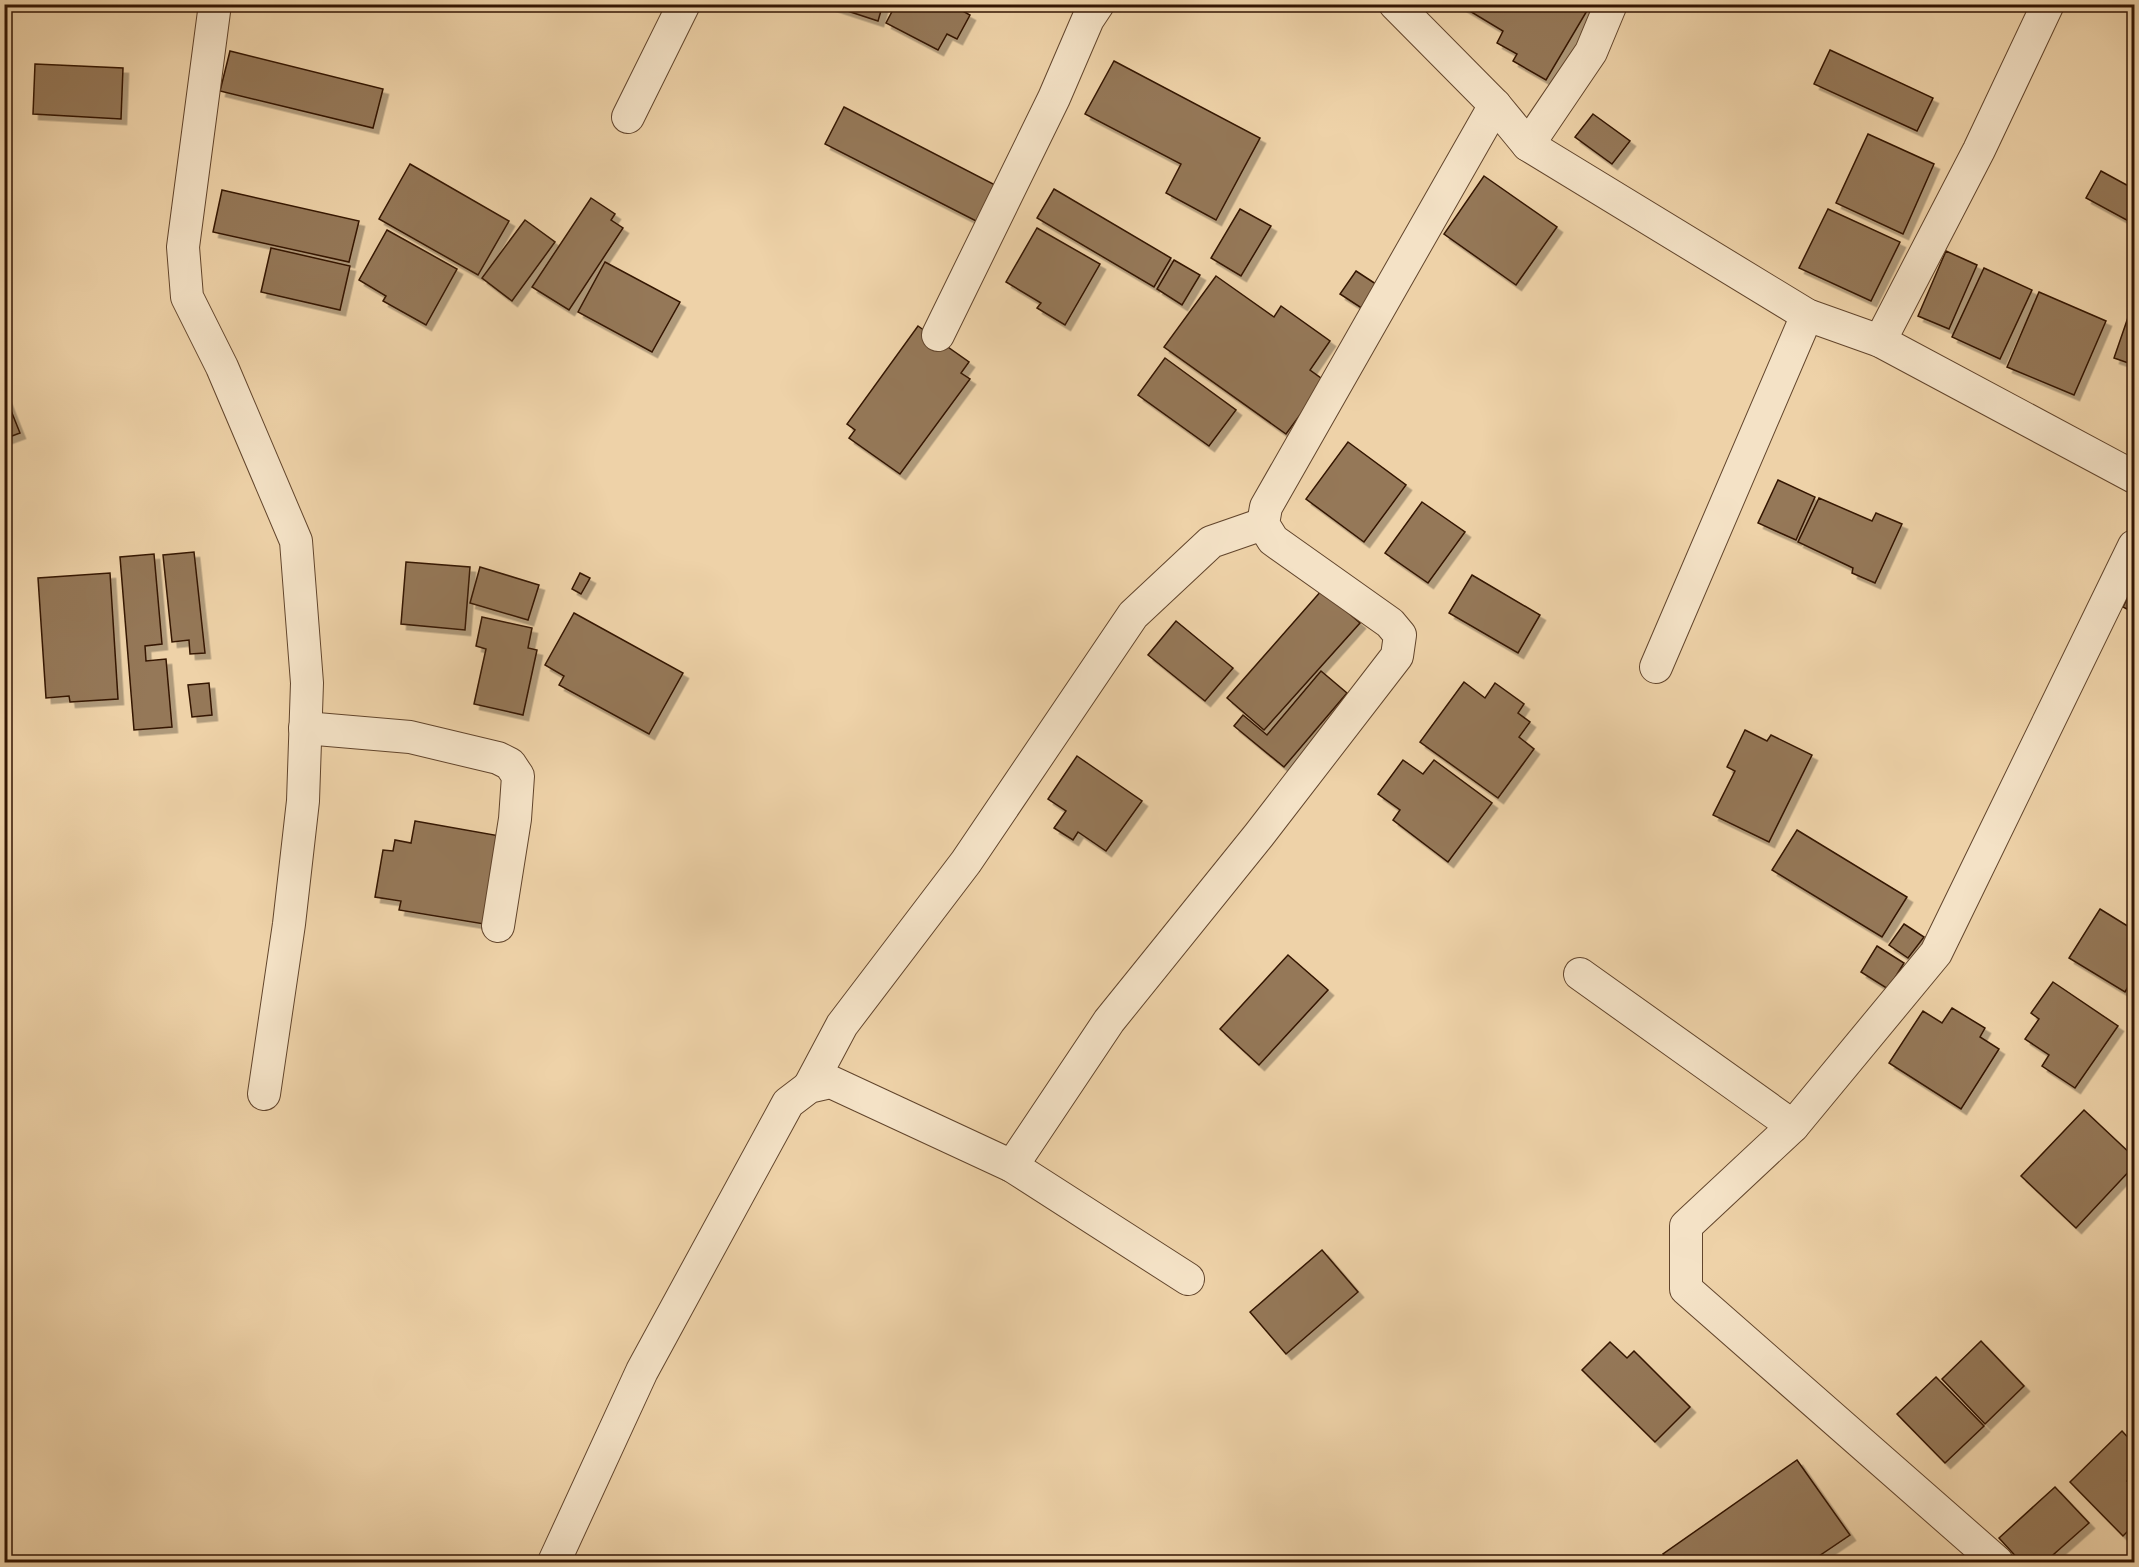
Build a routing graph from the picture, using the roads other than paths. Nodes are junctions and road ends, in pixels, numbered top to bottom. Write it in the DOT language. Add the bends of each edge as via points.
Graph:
graph roads {
  1 [pos="215,4"];
  2 [pos="684,4"];
  3 [pos="1098,4"];
  4 [pos="1395,4"];
  5 [pos="1611,4"];
  6 [pos="2048,4"];
  7 [pos="1495,105"];
  8 [pos="627,117"];
  9 [pos="1528,145"];
  10 [pos="1807,315"];
  11 [pos="938,335"];
  12 [pos="1881,340"];
  13 [pos="2134,477"];
  14 [pos="1263,524"];
  15 [pos="2134,546"];
  16 [pos="1656,667"];
  17 [pos="305,728"];
  18 [pos="498,926"];
  19 [pos="1580,974"];
  20 [pos="809,1087"];
  21 [pos="264,1094"];
  22 [pos="1793,1126"];
  23 [pos="1012,1166"];
  24 [pos="1188,1279"];
  25 [pos="554,1563"];
  26 [pos="1996,1563"];
  1 -- 17 [label="street" via="183,247 187,297 296,541 307,683"];
  2 -- 8 [label="street"];
  3 -- 11 [label="street"];
  4 -- 7 [label="street"];
  5 -- 9 [label="street" via="1591,52"];
  6 -- 12 [label="street" via="1980,150"];
  7 -- 9 [label="street"];
  7 -- 14 [label="street" via="1266,507"];
  9 -- 10 [label="street"];
  10 -- 12 [label="street"];
  10 -- 16 [label="street"];
  12 -- 13 [label="street"];
  14 -- 20 [label="street" via="1211,542 1133,615 966,862 842,1025"];
  14 -- 23 [label="street" via="1273,540 1390,622 1400,635 1397,656 1109,1021"];
  15 -- 22 [label="street" via="1936,953"];
  17 -- 18 [label="street" via="410,737 510,764 518,776 515,819"];
  17 -- 21 [label="street" via="303,801"];
  19 -- 22 [label="street"];
  20 -- 23 [label="street" via="831,1082"];
  20 -- 25 [label="street" via="788,1103 642,1371"];
  22 -- 26 [label="street" via="1686,1226 1686,1289"];
  23 -- 24 [label="street"];
}
